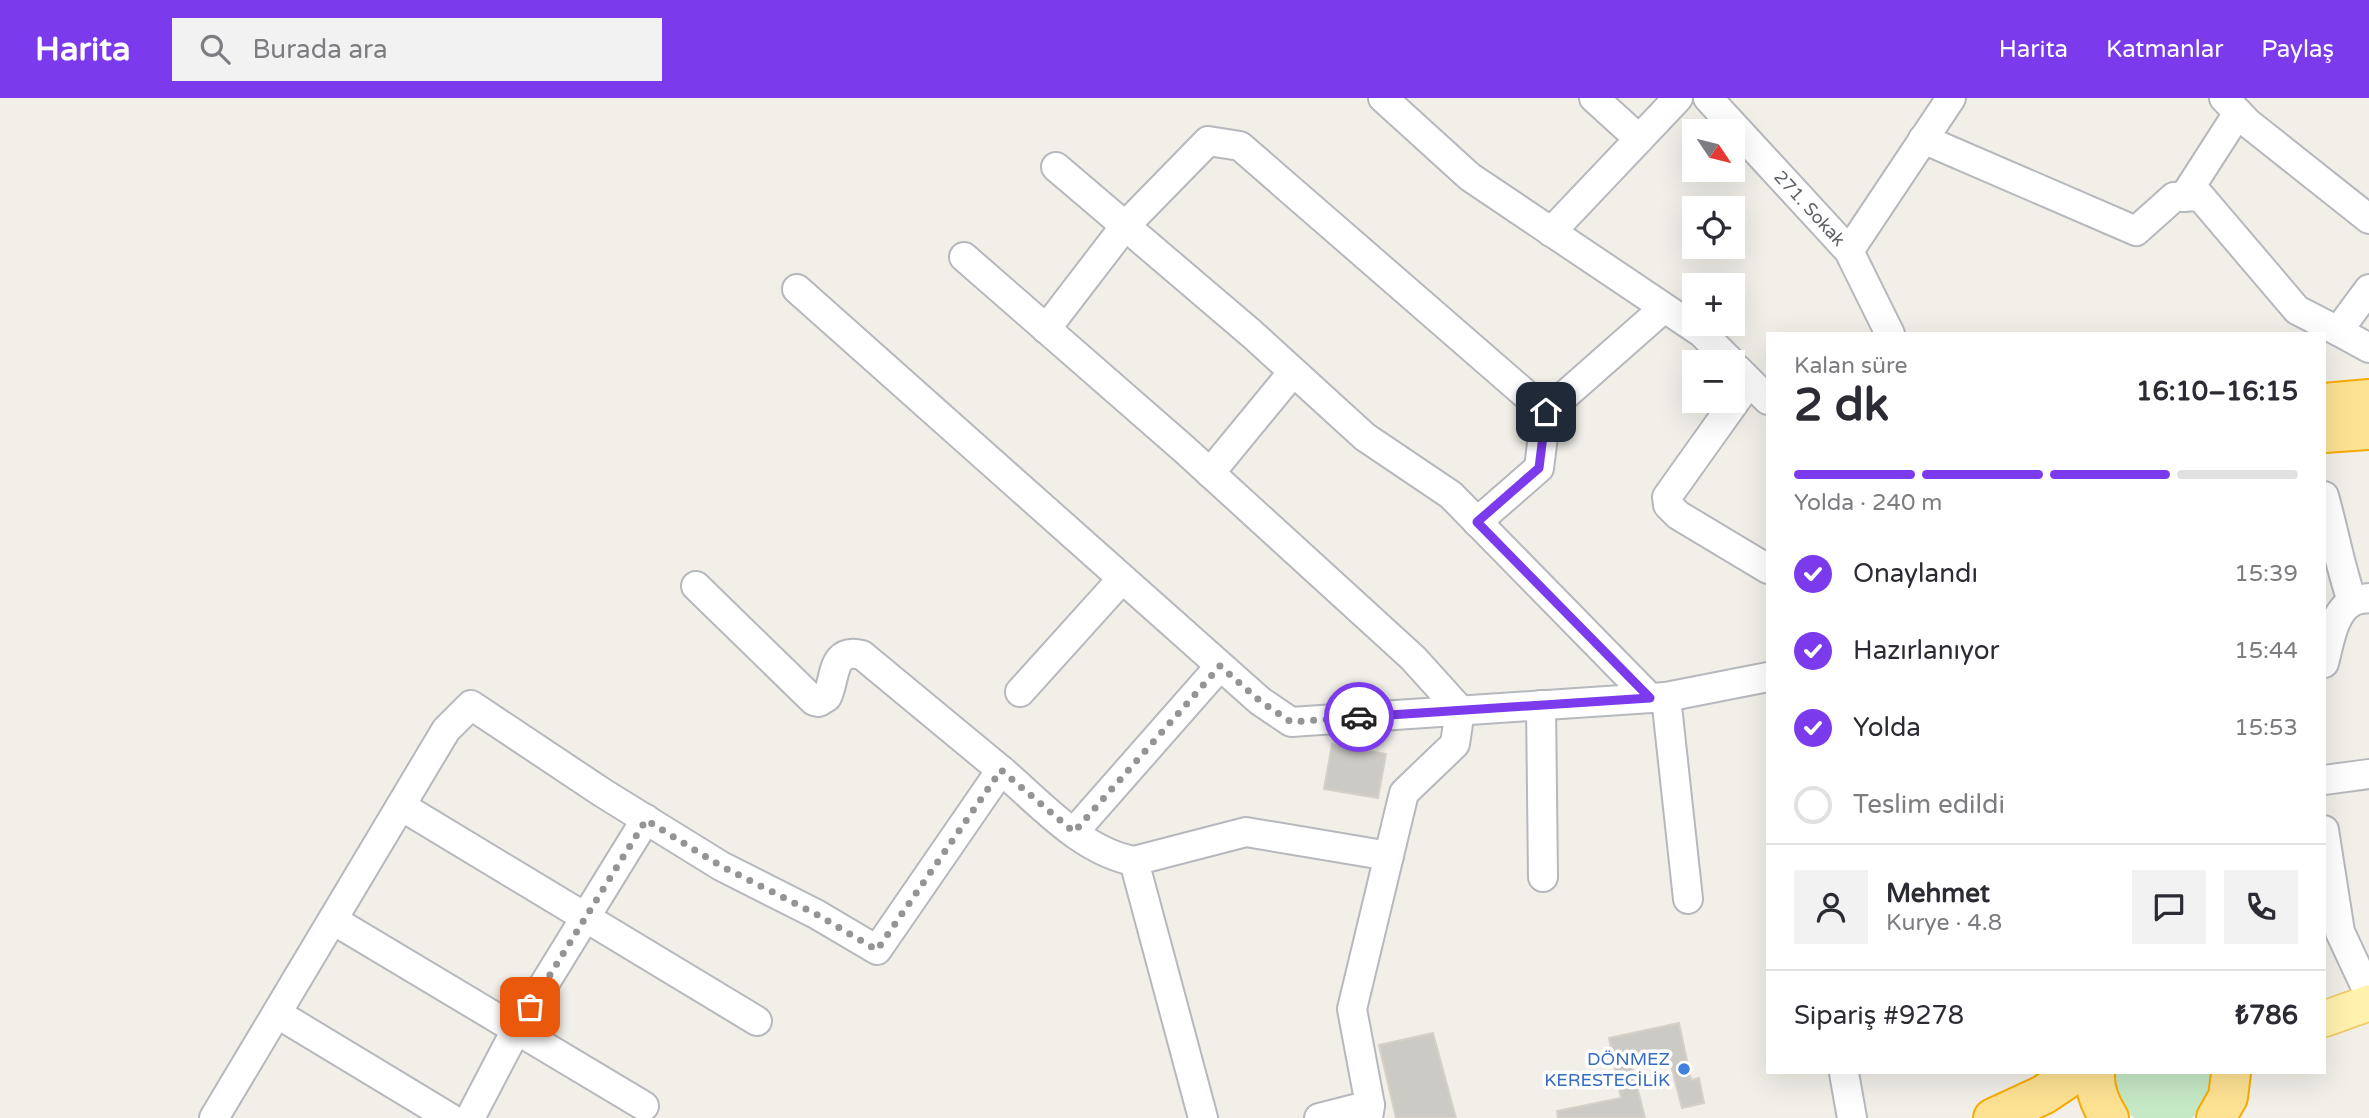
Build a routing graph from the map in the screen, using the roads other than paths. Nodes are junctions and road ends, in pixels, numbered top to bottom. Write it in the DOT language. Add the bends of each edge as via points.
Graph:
graph roads {
  1 [pos="1383,98"];
  2 [pos="1594,98"];
  3 [pos="1678,98"];
  4 [pos="1708,98"];
  5 [pos="1951,98"];
  6 [pos="2231,105"];
  7 [pos="1639,139"];
  8 [pos="1923,139"];
  9 [pos="1056,167"];
  10 [pos="2184,197"];
  11 [pos="2369,219"];
  12 [pos="1125,226"];
  13 [pos="1551,232"];
  14 [pos="1849,250"];
  15 [pos="964,257"];
  16 [pos="797,289"];
  17 [pos="2369,289"];
  18 [pos="1664,308"];
  19 [pos="1046,329"];
  20 [pos="2338,331"];
  21 [pos="1889,332"];
  22 [pos="2369,348"];
  23 [pos="1719,350"];
  24 [pos="1293,372"];
  25 [pos="2369,399"];
  26 [pos="2326,403"];
  27 [pos="1546,412"];
  28 [pos="1722,413"];
  29 [pos="2369,430"];
  30 [pos="2326,433"];
  31 [pos="1210,473"];
  32 [pos="2326,504"];
  33 [pos="1477,522"];
  34 [pos="1766,568"];
  35 [pos="1122,579"];
  36 [pos="696,586"];
  37 [pos="2361,600"];
  38 [pos="2326,655"];
  39 [pos="1220,666"];
  40 [pos="1766,677"];
  41 [pos="1020,692"];
  42 [pos="1658,697"];
  43 [pos="1541,705"];
  44 [pos="1460,710"];
  45 [pos="1001,770"];
  46 [pos="2369,774"];
  47 [pos="2326,780"];
  48 [pos="401,806"];
  49 [pos="646,820"];
  50 [pos="1074,832"];
  51 [pos="2326,843"];
  52 [pos="1390,856"];
  53 [pos="1134,861"];
  54 [pos="1543,877"];
  55 [pos="1688,899"];
  56 [pos="585,917"];
  57 [pos="333,920"];
  58 [pos="2369,994"];
  59 [pos="2369,1003"];
  60 [pos="278,1014"];
  61 [pos="2326,1018"];
  62 [pos="757,1021"];
  63 [pos="516,1030"];
  64 [pos="1844,1074"];
  65 [pos="2074,1074"];
  66 [pos="2095,1074"];
  67 [pos="644,1106"];
  68 [pos="1369,1112"];
  69 [pos="214,1118"];
  70 [pos="450,1118"];
  71 [pos="470,1118"];
  72 [pos="1203,1118"];
  73 [pos="1319,1118"];
  74 [pos="1852,1118"];
  75 [pos="1993,1118"];
  76 [pos="2109,1118"];
  1 -- 13 [label="street" via="1470,177"];
  2 -- 7 [label="street"];
  3 -- 7 [label="street"];
  4 -- 14 [label="street, 271. Sokak"];
  5 -- 8 [label="street"];
  6 -- 10 [label="street"];
  6 -- 11 [label="street"];
  7 -- 13 [label="street"];
  8 -- 10 [label="street" via="2136,231 2174,197"];
  8 -- 14 [label="street"];
  9 -- 12 [label="street"];
  10 -- 20 [label="street" via="2200,196 2297,310"];
  12 -- 19 [label="street"];
  12 -- 24 [label="street"];
  12 -- 27 [label="street" via="1208,141 1240,146"];
  13 -- 18 [label="street"];
  14 -- 21 [label="street, 271. Sokak"];
  15 -- 19 [label="street"];
  16 -- 35 [label="street"];
  17 -- 20 [label="street"];
  18 -- 23 [label="street"];
  18 -- 27 [label="street"];
  19 -- 31 [label="street"];
  20 -- 22 [label="street"];
  24 -- 31 [label="street"];
  24 -- 33 [label="street" via="1365,438 1451,495"];
  25 -- 26 [label="highway"];
  27 -- 33 [label="street" via="1539,468"];
  28 -- 34 [label="street" via="1667,501 1672,511"];
  29 -- 30 [label="highway"];
  31 -- 44 [label="street" via="1413,658"];
  32 -- 37 [label="street" via="2342,574"];
  33 -- 42 [label="street"];
  35 -- 39 [label="street"];
  35 -- 41 [label="street"];
  36 -- 45 [label="street" via="814,701 827,697 841,658 862,654"];
  37 -- 38 [label="street" via="2343,610"];
  39 -- 44 [label="street" via="1291,722"];
  39 -- 50 [label="street"];
  40 -- 42 [label="street"];
  42 -- 43 [label="street"];
  42 -- 55 [label="street"];
  43 -- 44 [label="street"];
  43 -- 54 [label="street"];
  44 -- 52 [label="street" via="1455,744 1404,793"];
  45 -- 49 [label="street" via="877,950"];
  45 -- 50 [label="street"];
  46 -- 47 [label="street"];
  48 -- 49 [label="street" via="446,730 471,705"];
  48 -- 56 [label="street"];
  48 -- 57 [label="street"];
  49 -- 56 [label="street"];
  50 -- 53 [label="street" via="1104,852"];
  51 -- 58 [label="street" via="2340,932"];
  52 -- 53 [label="street" via="1246,832"];
  52 -- 68 [label="street" via="1352,1009"];
  53 -- 72 [label="street"];
  56 -- 62 [label="street"];
  56 -- 63 [label="street"];
  57 -- 60 [label="street"];
  57 -- 63 [label="street"];
  59 -- 61 [label="main road"];
  60 -- 69 [label="street"];
  60 -- 70 [label="street"];
  63 -- 67 [label="street"];
  63 -- 71 [label="street"];
  64 -- 74 [label="street"];
  65 -- 75 [label="highway" via="2043,1095"];
  66 -- 76 [label="highway" via="2100,1104"];
  68 -- 73 [label="street"];
}
